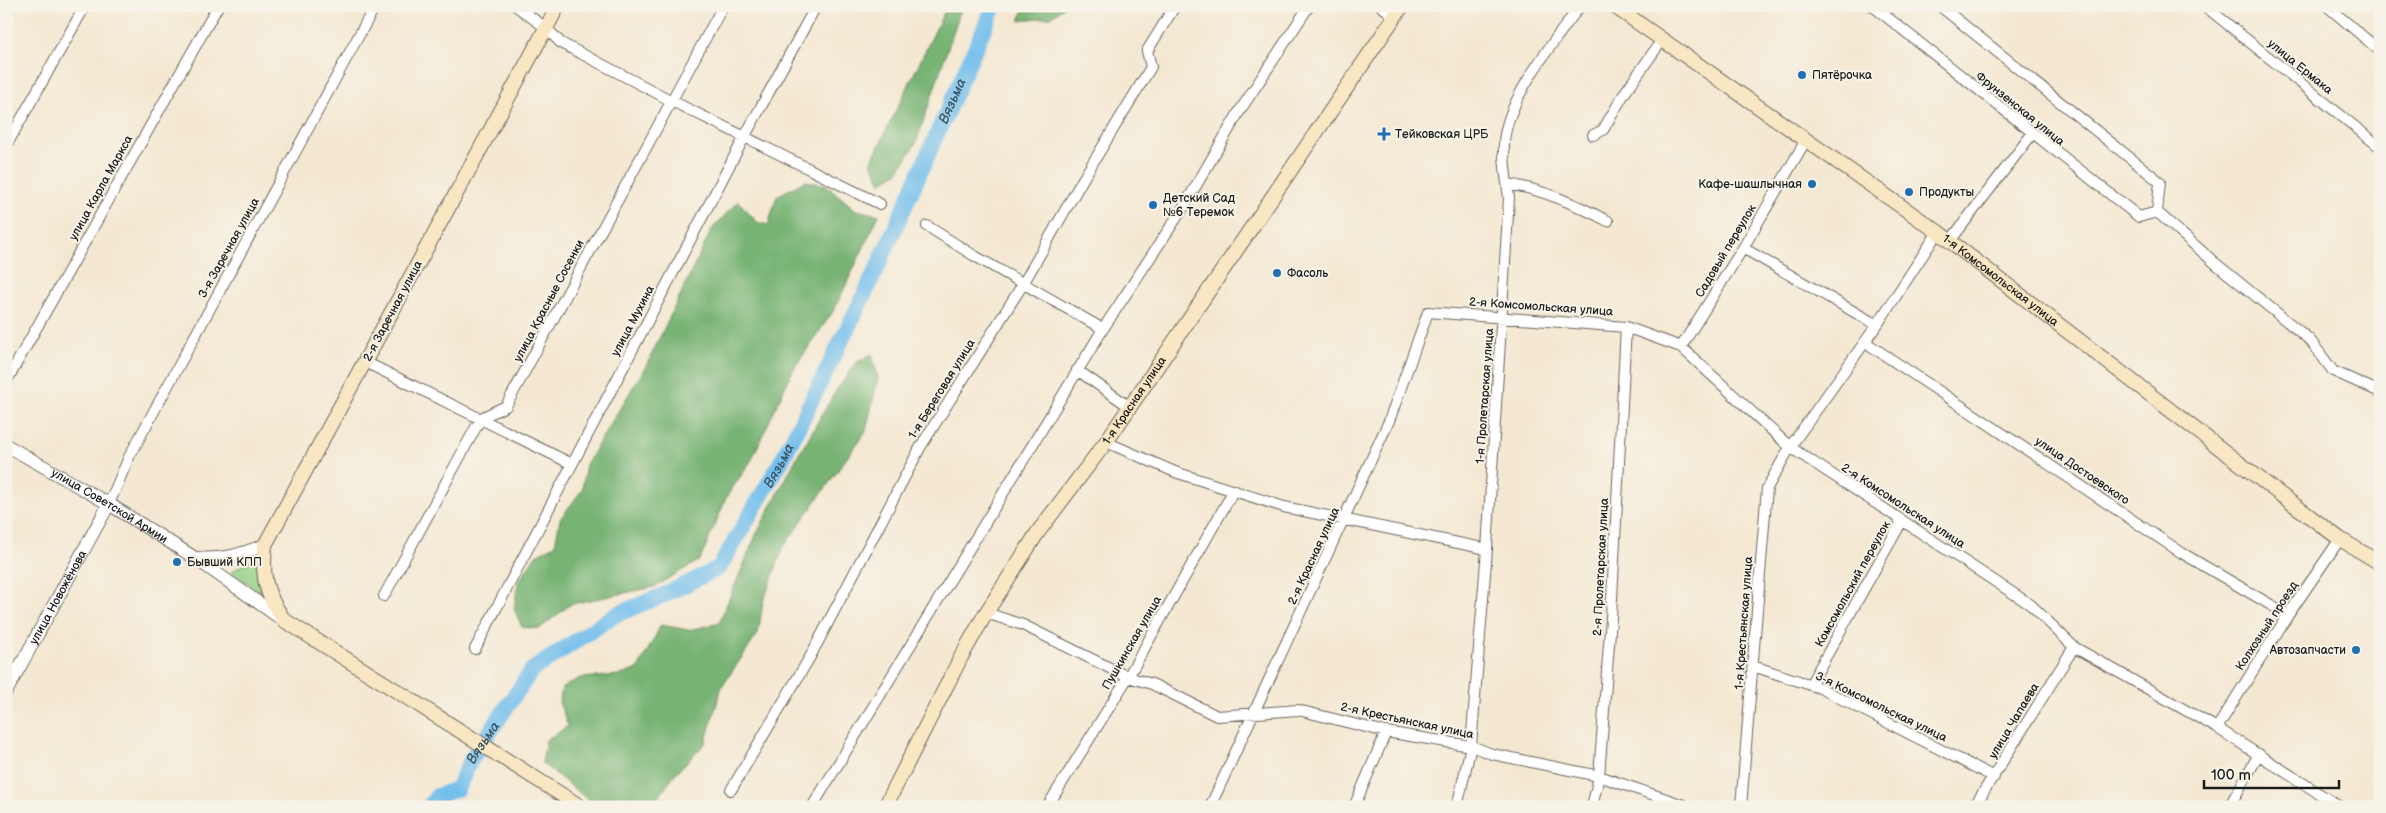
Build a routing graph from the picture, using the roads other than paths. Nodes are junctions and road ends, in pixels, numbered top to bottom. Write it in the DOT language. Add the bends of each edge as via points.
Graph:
graph roads {
  1 [pos="84,6"];
  2 [pos="218,6"];
  3 [pos="375,6"];
  4 [pos="516,6"];
  5 [pos="558,6"];
  6 [pos="723,6"];
  7 [pos="816,6"];
  8 [pos="1175,6"];
  9 [pos="1309,6"];
  10 [pos="1382,6"];
  11 [pos="1580,6"];
  12 [pos="1614,6"];
  13 [pos="1873,6"];
  14 [pos="1940,6"];
  15 [pos="2205,6"];
  16 [pos="2327,6"];
  17 [pos="1398,11"];
  18 [pos="546,28"];
  19 [pos="1662,40"];
  20 [pos="2380,51"];
  21 [pos="672,101"];
  22 [pos="2032,134"];
  23 [pos="1593,135"];
  24 [pos="745,136"];
  25 [pos="1806,140"];
  26 [pos="6,146"];
  27 [pos="2380,147"];
  28 [pos="1508,184"];
  29 [pos="880,204"];
  30 [pos="2157,212"];
  31 [pos="1608,221"];
  32 [pos="927,226"];
  33 [pos="1938,232"];
  34 [pos="1950,241"];
  35 [pos="1743,248"];
  36 [pos="1023,284"];
  37 [pos="1428,312"];
  38 [pos="1503,316"];
  39 [pos="1877,325"];
  40 [pos="1626,326"];
  41 [pos="1103,329"];
  42 [pos="1866,342"];
  43 [pos="1680,348"];
  44 [pos="365,362"];
  45 [pos="1077,370"];
  46 [pos="6,382"];
  47 [pos="2380,392"];
  48 [pos="1130,407"];
  49 [pos="481,418"];
  50 [pos="1106,442"];
  51 [pos="6,445"];
  52 [pos="1790,447"];
  53 [pos="572,464"];
  54 [pos="1234,490"];
  55 [pos="109,504"];
  56 [pos="1345,519"];
  57 [pos="1902,521"];
  58 [pos="2340,539"];
  59 [pos="265,545"];
  60 [pos="1487,549"];
  61 [pos="195,558"];
  62 [pos="2380,563"];
  63 [pos="384,596"];
  64 [pos="986,613"];
  65 [pos="2288,615"];
  66 [pos="284,620"];
  67 [pos="2074,647"];
  68 [pos="475,649"];
  69 [pos="1753,666"];
  70 [pos="1128,677"];
  71 [pos="1810,685"];
  72 [pos="6,692"];
  73 [pos="1254,714"];
  74 [pos="2217,728"];
  75 [pos="1386,732"];
  76 [pos="1471,746"];
  77 [pos="2259,754"];
  78 [pos="1599,776"];
  79 [pos="1994,777"];
  80 [pos="731,790"];
  81 [pos="581,807"];
  82 [pos="812,807"];
  83 [pos="885,807"];
  84 [pos="1047,807"];
  85 [pos="1210,807"];
  86 [pos="1354,807"];
  87 [pos="1456,807"];
  88 [pos="1592,807"];
  89 [pos="1688,807"];
  90 [pos="1741,807"];
  91 [pos="1974,807"];
  92 [pos="2229,807"];
  93 [pos="2340,807"];
  1 -- 26 [label="street"];
  2 -- 46 [label="street, улица Карла Маркса"];
  3 -- 55 [label="street, 3-я Заречная улица" via="129,457"];
  4 -- 18 [label="street"];
  5 -- 18 [label="main road, 2-я Заречная улица"];
  6 -- 21 [label="street, улица Красные Сосенки"];
  7 -- 24 [label="street, улица Мухина"];
  8 -- 36 [label="street, 1-я Береговая улица" via="1147,51 1151,67"];
  9 -- 41 [label="street"];
  10 -- 17 [label="street"];
  11 -- 28 [label="street, 1-я Пролетарская улица" via="1547,51 1512,114 1504,144"];
  12 -- 19 [label="main road, 1-я Комсомольская улица"];
  13 -- 22 [label="street, Фрунзенская улица"];
  14 -- 30 [label="street" via="2160,182"];
  15 -- 27 [label="street, улица Ермака"];
  16 -- 20 [label="street"];
  17 -- 48 [label="main road, 1-я Красная улица"];
  18 -- 21 [label="street" via="561,43"];
  18 -- 44 [label="main road, 2-я Заречная улица"];
  19 -- 23 [label="street" via="1603,130"];
  19 -- 25 [label="main road, 1-я Комсомольская улица"];
  21 -- 24 [label="street"];
  21 -- 49 [label="street, улица Красные Сосенки" via="506,406"];
  22 -- 30 [label="street, Фрунзенская улица" via="2139,217"];
  22 -- 34 [label="street"];
  24 -- 29 [label="street"];
  24 -- 53 [label="street, улица Мухина"];
  25 -- 33 [label="main road, 1-я Комсомольская улица"];
  25 -- 35 [label="street, Садовый переулок"];
  28 -- 31 [label="street" via="1570,201"];
  28 -- 38 [label="street, 1-я Пролетарская улица"];
  30 -- 47 [label="street" via="2310,340 2333,371"];
  32 -- 36 [label="street"];
  33 -- 34 [label="main road, 1-я Комсомольская улица"];
  33 -- 39 [label="street, 1-я Крестьянская улица"];
  34 -- 58 [label="main road, 1-я Комсомольская улица"];
  35 -- 39 [label="street"];
  35 -- 43 [label="street, Садовый переулок"];
  36 -- 41 [label="street"];
  36 -- 80 [label="street, 1-я Береговая улица" via="921,446 810,657"];
  37 -- 38 [label="street, 2-я Комсомольская улица"];
  37 -- 56 [label="street, 2-я Красная улица" via="1389,421"];
  38 -- 40 [label="street, 2-я Комсомольская улица"];
  38 -- 60 [label="street, 1-я Пролетарская улица"];
  39 -- 42 [label="street, 1-я Крестьянская улица"];
  40 -- 43 [label="street, 2-я Комсомольская улица"];
  40 -- 78 [label="street, 2-я Пролетарская улица" via="1611,618"];
  41 -- 45 [label="street"];
  42 -- 52 [label="street, 1-я Крестьянская улица"];
  42 -- 65 [label="street, улица Достоевского" via="2182,553"];
  43 -- 52 [label="street, 2-я Комсомольская улица"];
  44 -- 49 [label="street"];
  44 -- 59 [label="main road, 2-я Заречная улица"];
  45 -- 48 [label="street"];
  45 -- 82 [label="street"];
  48 -- 50 [label="main road, 1-я Красная улица"];
  49 -- 53 [label="street"];
  49 -- 63 [label="street"];
  50 -- 54 [label="street" via="1175,472"];
  50 -- 64 [label="main road, 1-я Красная улица" via="1038,532"];
  51 -- 55 [label="street, улица Советской Армии"];
  52 -- 57 [label="street, 2-я Комсомольская улица"];
  52 -- 69 [label="street, 1-я Крестьянская улица" via="1767,488"];
  53 -- 68 [label="street, улица Мухина"];
  54 -- 56 [label="street" via="1284,507"];
  54 -- 70 [label="street, Пушкинская улица"];
  55 -- 61 [label="street, улица Советской Армии"];
  55 -- 72 [label="street, улица Новожёнова"];
  56 -- 60 [label="street"];
  56 -- 73 [label="street, 2-я Красная улица"];
  57 -- 67 [label="street, 2-я Комсомольская улица" via="2031,605"];
  57 -- 71 [label="street, Комсомольский переулок"];
  58 -- 62 [label="main road, 1-я Комсомольская улица"];
  58 -- 65 [label="street, Колхозный проезд"];
  59 -- 61 [label="street" via="217,560"];
  59 -- 66 [label="main road, 2-я Заречная улица" via="265,582 270,600"];
  60 -- 76 [label="street, 1-я Пролетарская улица"];
  61 -- 66 [label="street, улица Советской Армии"];
  64 -- 70 [label="street, 2-я Крестьянская улица" via="1023,625"];
  64 -- 83 [label="main road, 1-я Красная улица"];
  65 -- 74 [label="street, Колхозный проезд"];
  66 -- 81 [label="main road"];
  67 -- 74 [label="street, 2-я Комсомольская улица"];
  67 -- 79 [label="street, улица Чапаева"];
  69 -- 71 [label="street, 3-я Комсомольская улица"];
  69 -- 90 [label="street, 1-я Крестьянская улица"];
  70 -- 73 [label="street, 2-я Крестьянская улица" via="1152,684 1217,716"];
  70 -- 84 [label="street, Пушкинская улица"];
  71 -- 79 [label="street, 3-я Комсомольская улица"];
  73 -- 75 [label="street, 2-я Крестьянская улица" via="1298,710"];
  73 -- 85 [label="street, 2-я Красная улица"];
  74 -- 77 [label="street, 2-я Комсомольская улица"];
  75 -- 76 [label="street, 2-я Крестьянская улица"];
  75 -- 86 [label="street"];
  76 -- 78 [label="street, 2-я Крестьянская улица" via="1492,754"];
  76 -- 87 [label="street, 1-я Пролетарская улица"];
  77 -- 92 [label="street"];
  77 -- 93 [label="street, 2-я Комсомольская улица"];
  78 -- 88 [label="street, 2-я Пролетарская улица"];
  78 -- 89 [label="street, 2-я Крестьянская улица"];
  79 -- 91 [label="street, улица Чапаева"];
}
